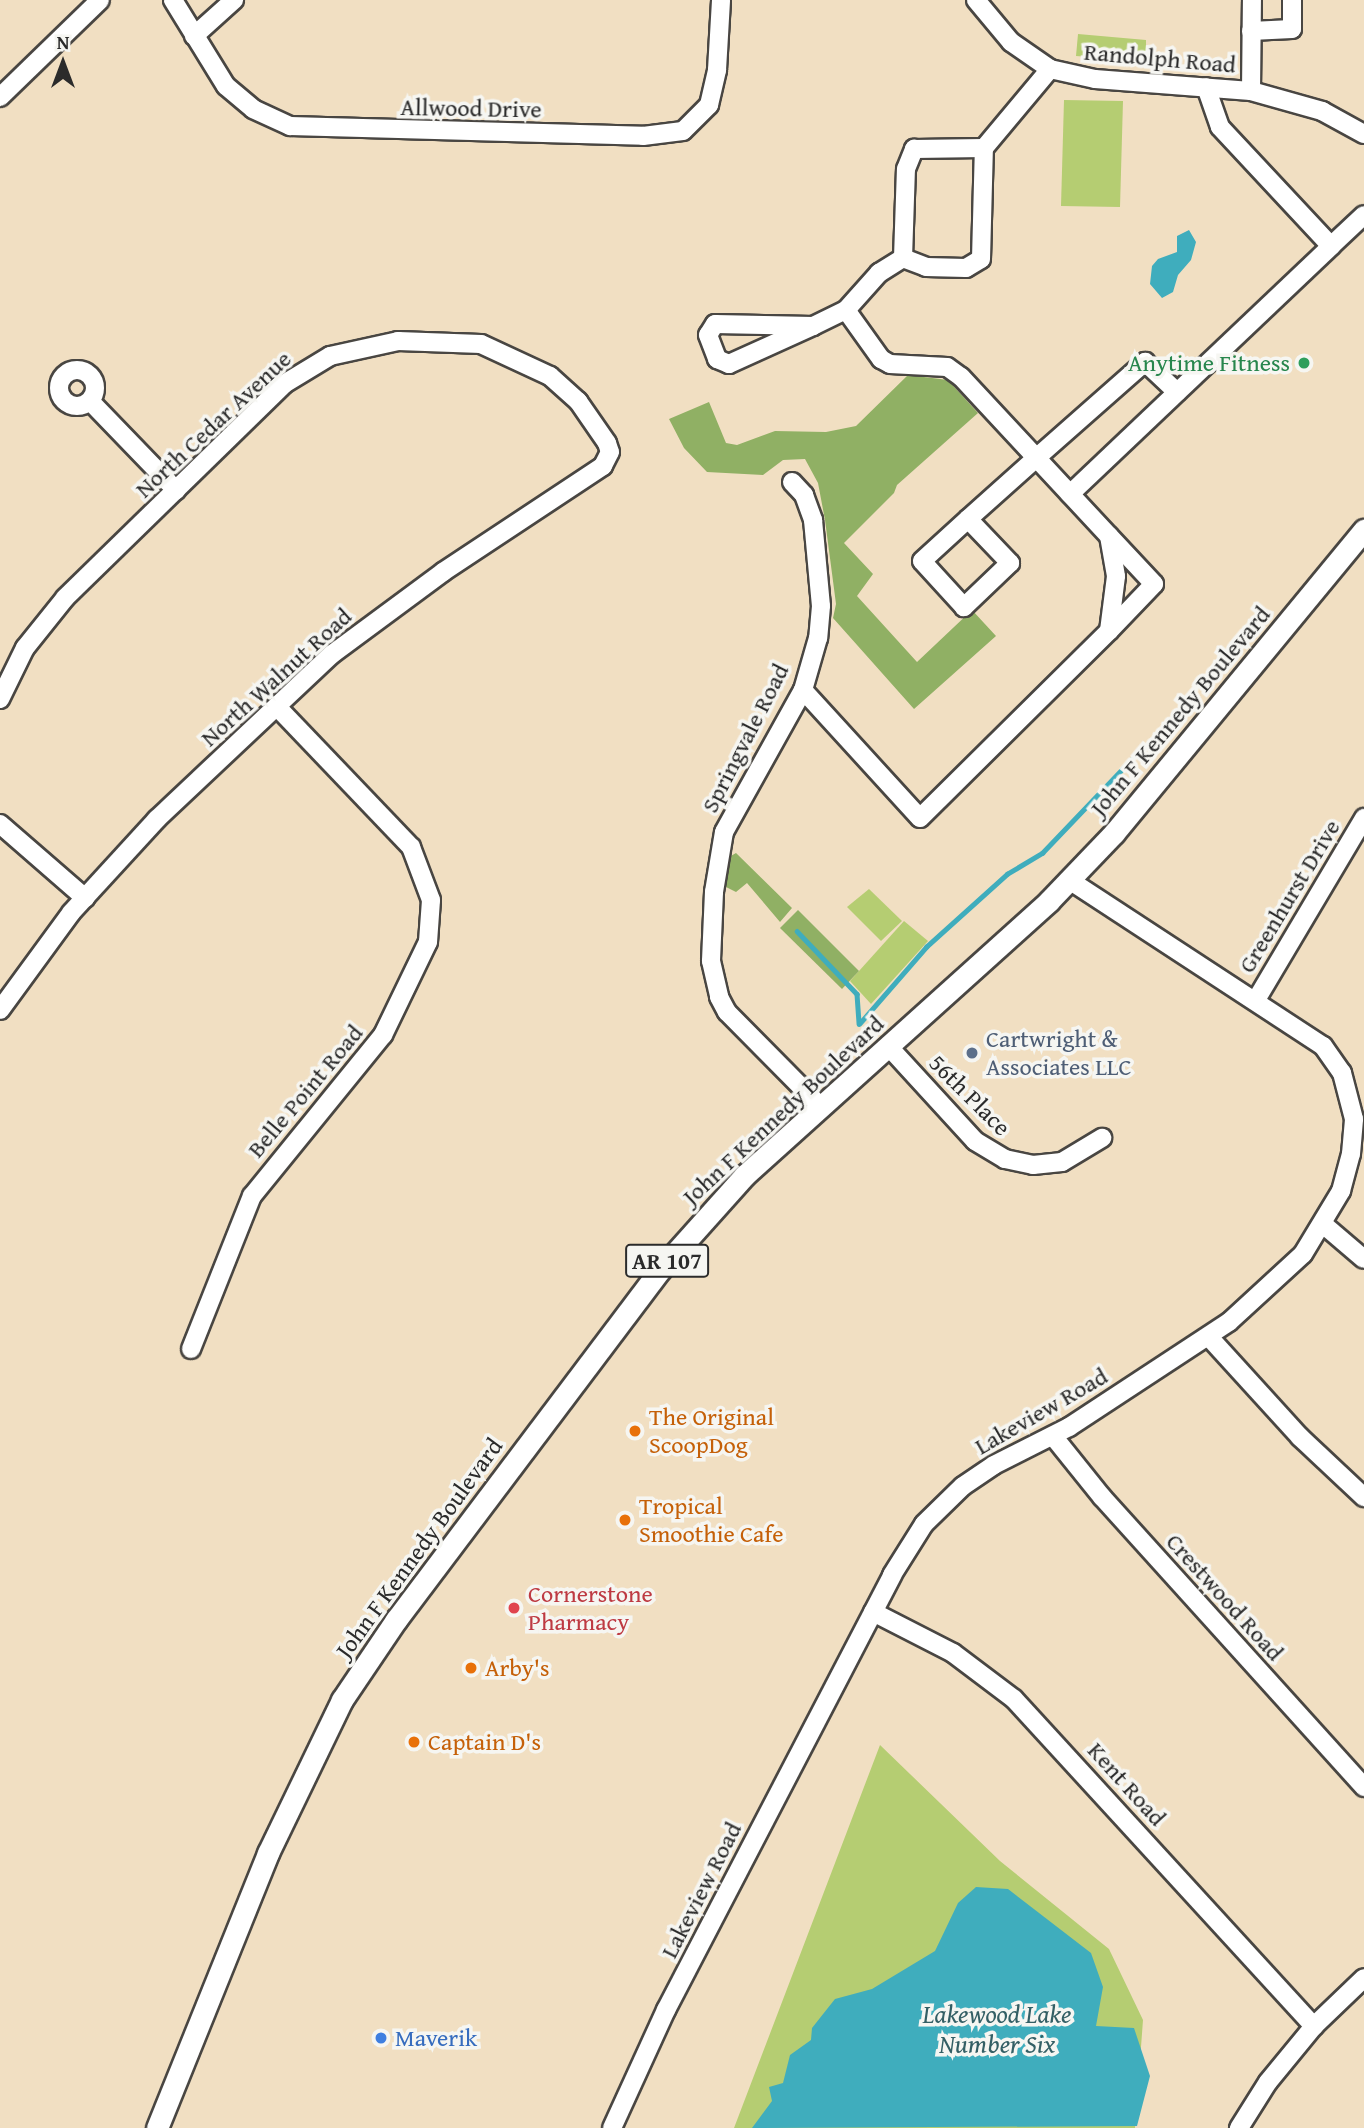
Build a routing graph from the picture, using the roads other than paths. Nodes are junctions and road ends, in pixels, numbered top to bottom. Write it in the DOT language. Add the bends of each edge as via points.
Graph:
graph roads {
  1 [pos="100,0"];
  2 [pos="173,0"];
  3 [pos="234,0"];
  4 [pos="721,0"];
  5 [pos="976,0"];
  6 [pos="1252,0"];
  7 [pos="1292,0"];
  8 [pos="1251,31"];
  9 [pos="194,36"];
  10 [pos="1050,69"];
  11 [pos="1206,87"];
  12 [pos="1251,91"];
  13 [pos="0,97"];
  14 [pos="1363,134"];
  15 [pos="984,148"];
  16 [pos="1364,215"];
  17 [pos="1331,246"];
  18 [pos="903,258"];
  19 [pos="846,310"];
  20 [pos="813,326"];
  21 [pos="1177,392"];
  22 [pos="90,401"];
  23 [pos="597,427"];
  24 [pos="1035,459"];
  25 [pos="792,482"];
  26 [pos="176,490"];
  27 [pos="1070,494"];
  28 [pos="968,519"];
  29 [pos="1364,530"];
  30 [pos="1109,536"];
  31 [pos="1109,631"];
  32 [pos="803,690"];
  33 [pos="0,699"];
  34 [pos="276,707"];
  35 [pos="1364,818"];
  36 [pos="0,824"];
  37 [pos="1069,880"];
  38 [pos="85,898"];
  39 [pos="1256,1000"];
  40 [pos="0,1010"];
  41 [pos="889,1046"];
  42 [pos="821,1107"];
  43 [pos="1102,1138"];
  44 [pos="1324,1225"];
  45 [pos="1364,1259"];
  46 [pos="1209,1337"];
  47 [pos="191,1349"];
  48 [pos="1054,1436"];
  49 [pos="1364,1497"];
  50 [pos="873,1612"];
  51 [pos="1364,1787"];
  52 [pos="1364,1978"];
  53 [pos="1314,2026"];
  54 [pos="158,2128"];
  55 [pos="612,2128"];
  56 [pos="1239,2128"];
  1 -- 13 [label="street"];
  2 -- 9 [label="street, Allwood Drive"];
  3 -- 9 [label="street"];
  4 -- 9 [label="street, Allwood Drive" via="714,95 695,125 665,136 290,126 237,97"];
  5 -- 10 [label="street, Randolph Road" via="1011,43"];
  6 -- 8 [label="street"];
  7 -- 8 [label="street" via="1292,29"];
  8 -- 12 [label="street"];
  10 -- 11 [label="street, Randolph Road" via="1095,79"];
  10 -- 15 [label="street"];
  11 -- 12 [label="street, Randolph Road"];
  11 -- 17 [label="street" via="1220,127"];
  12 -- 14 [label="street, Randolph Road" via="1322,111"];
  15 -- 18 [label="street" via="943,145 914,149 906,169"];
  15 -- 18 [label="street" via="981,258 966,268 926,267"];
  16 -- 17 [label="street"];
  17 -- 21 [label="street"];
  18 -- 19 [label="street" via="879,273"];
  19 -- 20 [label="street"];
  19 -- 24 [label="street" via="875,352 890,364 947,368 961,377"];
  20 -- 20 [label="street" via="729,364 717,359 708,335 715,324"];
  21 -- 24 [label="street" via="1145,362"];
  21 -- 27 [label="street"];
  22 -- 26 [label="street"];
  23 -- 26 [label="street, North Cedar Avenue" via="550,376 498,350 449,341 373,344 330,356 284,384"];
  23 -- 34 [label="street, North Walnut Road" via="610,452 603,466 381,617 332,654"];
  24 -- 27 [label="street"];
  24 -- 28 [label="street"];
  25 -- 32 [label="street, Springvale Road" via="804,495 813,520 821,606 818,638"];
  26 -- 33 [label="street, North Cedar Avenue" via="42,623"];
  27 -- 30 [label="street"];
  28 -- 28 [label="street" via="922,561 964,607 1010,563"];
  29 -- 37 [label="main road, John F Kennedy Boulevard / AR 107" via="1114,833"];
  30 -- 31 [label="street" via="1116,576"];
  30 -- 31 [label="street" via="1154,584"];
  31 -- 32 [label="street" via="920,818"];
  32 -- 42 [label="street, Springvale Road" via="724,832 714,892 711,961 727,1012"];
  34 -- 38 [label="street, North Walnut Road" via="157,819"];
  34 -- 47 [label="street, Belle Point Road" via="411,847 427,878 430,932 424,954 383,1035 252,1196"];
  35 -- 39 [label="street, Greenhurst Drive"];
  36 -- 38 [label="street"];
  37 -- 39 [label="street, Lakeview Road"];
  37 -- 41 [label="main road, John F Kennedy Boulevard / AR 107"];
  38 -- 40 [label="street, North Walnut Road"];
  39 -- 44 [label="street, Lakeview Road" via="1323,1046 1347,1084 1354,1119 1351,1154"];
  41 -- 42 [label="main road, John F Kennedy Boulevard / AR 107"];
  41 -- 43 [label="street, 56th Place" via="975,1141 1004,1159 1033,1165 1062,1162"];
  42 -- 54 [label="main road, John F Kennedy Boulevard / AR 107" via="745,1175 669,1258 362,1669 314,1751 268,1853"];
  44 -- 45 [label="street"];
  44 -- 46 [label="street, Lakeview Road" via="1269,1288"];
  46 -- 48 [label="street, Lakeview Road"];
  46 -- 49 [label="street" via="1300,1437"];
  48 -- 50 [label="street, Lakeview Road" via="994,1465 940,1506 911,1541"];
  48 -- 51 [label="street, Crestwood Road" via="1102,1497"];
  50 -- 53 [label="street, Kent Road" via="953,1653 1014,1699"];
  50 -- 55 [label="street, Lakeview Road" via="666,2010"];
  52 -- 53 [label="street"];
  53 -- 56 [label="street" via="1268,2082"];
}
